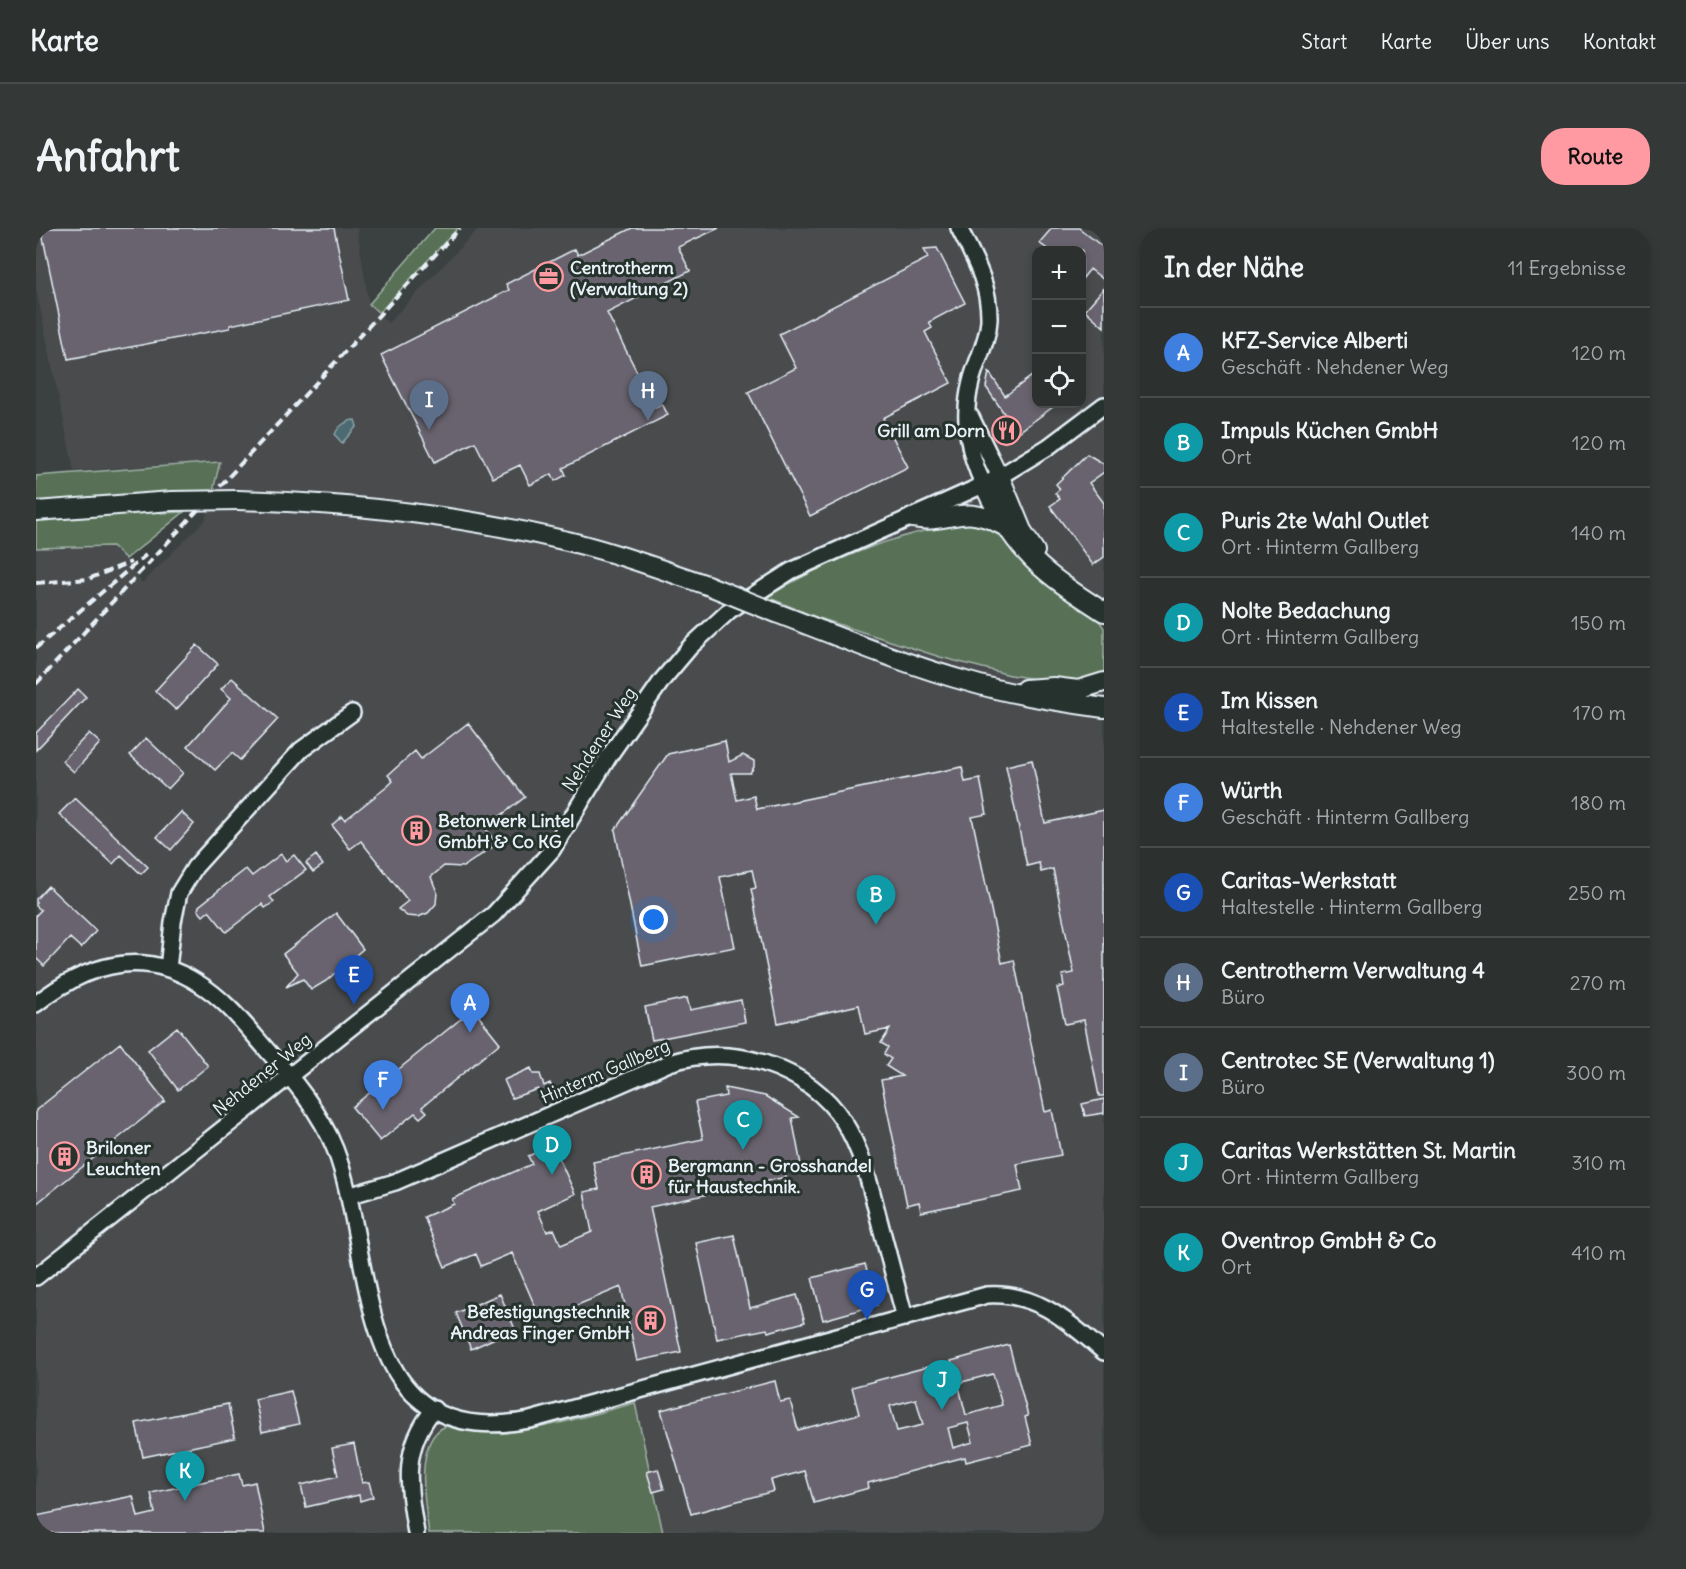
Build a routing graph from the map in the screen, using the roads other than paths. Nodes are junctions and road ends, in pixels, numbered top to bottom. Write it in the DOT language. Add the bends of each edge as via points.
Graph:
graph roads {
  1 [pos="959,228"];
  2 [pos="1104,405"];
  3 [pos="992,481"];
  4 [pos="36,511"];
  5 [pos="912,518"];
  6 [pos="1002,525"];
  7 [pos="1103,609"];
  8 [pos="1104,682"];
  9 [pos="1005,691"];
  10 [pos="1104,708"];
  11 [pos="352,713"];
  12 [pos="168,969"];
  13 [pos="36,1004"];
  14 [pos="289,1076"];
  15 [pos="348,1196"];
  16 [pos="36,1277"];
  17 [pos="905,1318"];
  18 [pos="1104,1352"];
  19 [pos="434,1409"];
  20 [pos="416,1533"];
  1 -- 3 [label="street" via="983,278 988,298 987,336 971,381 969,409"];
  2 -- 3 [label="street, Nehdener Weg" via="1048,447"];
  3 -- 5 [label="street, Nehdener Weg"];
  3 -- 6 [label="main road"];
  3 -- 7 [label="main road" via="1033,549"];
  4 -- 9 [label="main road, bridge" via="238,500 354,505 453,518 556,538 707,585 919,667"];
  5 -- 6 [label="main road" via="936,520 976,513"];
  5 -- 14 [label="street, Nehdener Weg" via="790,571 710,627 639,711 552,850 494,914"];
  6 -- 7 [label="main road" via="1035,564"];
  8 -- 9 [label="main road" via="1078,690 1054,687"];
  9 -- 10 [label="main road"];
  11 -- 12 [label="street" via="301,750 195,867 179,893"];
  12 -- 13 [label="street" via="104,965 76,976"];
  12 -- 14 [label="street" via="199,983 228,1007"];
  14 -- 15 [label="street" via="330,1137"];
  14 -- 16 [label="street, Nehdener Weg"];
  15 -- 17 [label="street, Hinterm Gallberg" via="395,1182 669,1063 700,1056 738,1056 795,1076 824,1098 849,1128 864,1160"];
  15 -- 19 [label="street" via="381,1345 405,1385"];
  17 -- 18 [label="street" via="981,1296 1017,1296 1054,1311"];
  17 -- 19 [label="street" via="521,1422 477,1423"];
  19 -- 20 [label="street" via="420,1427 411,1453 408,1480"];
}
